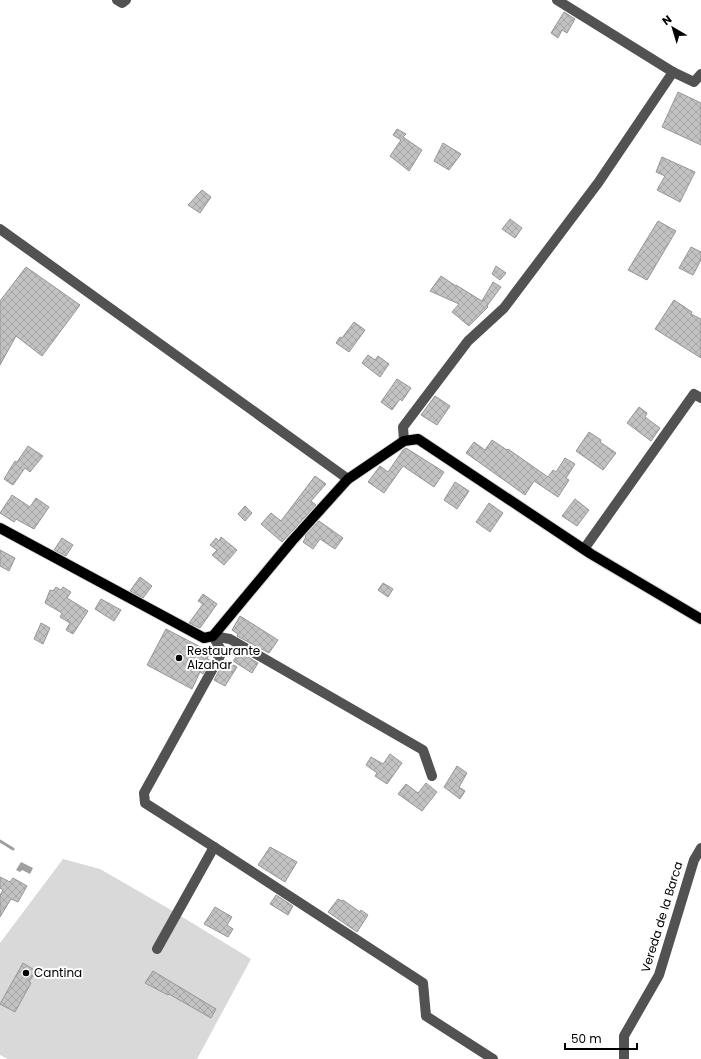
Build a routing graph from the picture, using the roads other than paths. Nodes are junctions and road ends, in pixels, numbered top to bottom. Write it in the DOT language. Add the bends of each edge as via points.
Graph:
graph roads {
  1 [pos="117,0"];
  2 [pos="126,0"];
  3 [pos="557,0"];
  4 [pos="673,72"];
  5 [pos="701,74"];
  6 [pos="0,229"];
  7 [pos="701,398"];
  8 [pos="404,441"];
  9 [pos="348,478"];
  10 [pos="0,528"];
  11 [pos="584,549"];
  12 [pos="701,619"];
  13 [pos="212,636"];
  14 [pos="432,776"];
  15 [pos="214,847"];
  16 [pos="701,848"];
  17 [pos="157,949"];
  18 [pos="493,1059"];
  19 [pos="624,1059"];
  1 -- 2 [label="street" via="122,4"];
  3 -- 4 [label="street"];
  4 -- 5 [label="street" via="694,82"];
  4 -- 8 [label="street" via="598,183 504,308 468,341 403,428"];
  6 -- 9 [label="street"];
  7 -- 11 [label="street" via="694,394"];
  8 -- 9 [label="main road"];
  8 -- 11 [label="main road" via="418,440"];
  9 -- 13 [label="main road"];
  10 -- 13 [label="main road" via="204,638"];
  11 -- 12 [label="main road"];
  13 -- 14 [label="street" via="230,639 423,750"];
  13 -- 15 [label="street" via="222,652 144,793 146,803"];
  15 -- 17 [label="street"];
  15 -- 18 [label="street" via="423,983 426,1016"];
  16 -- 19 [label="street, Vereda de la Barca" via="694,860 659,975 624,1036"];
}
